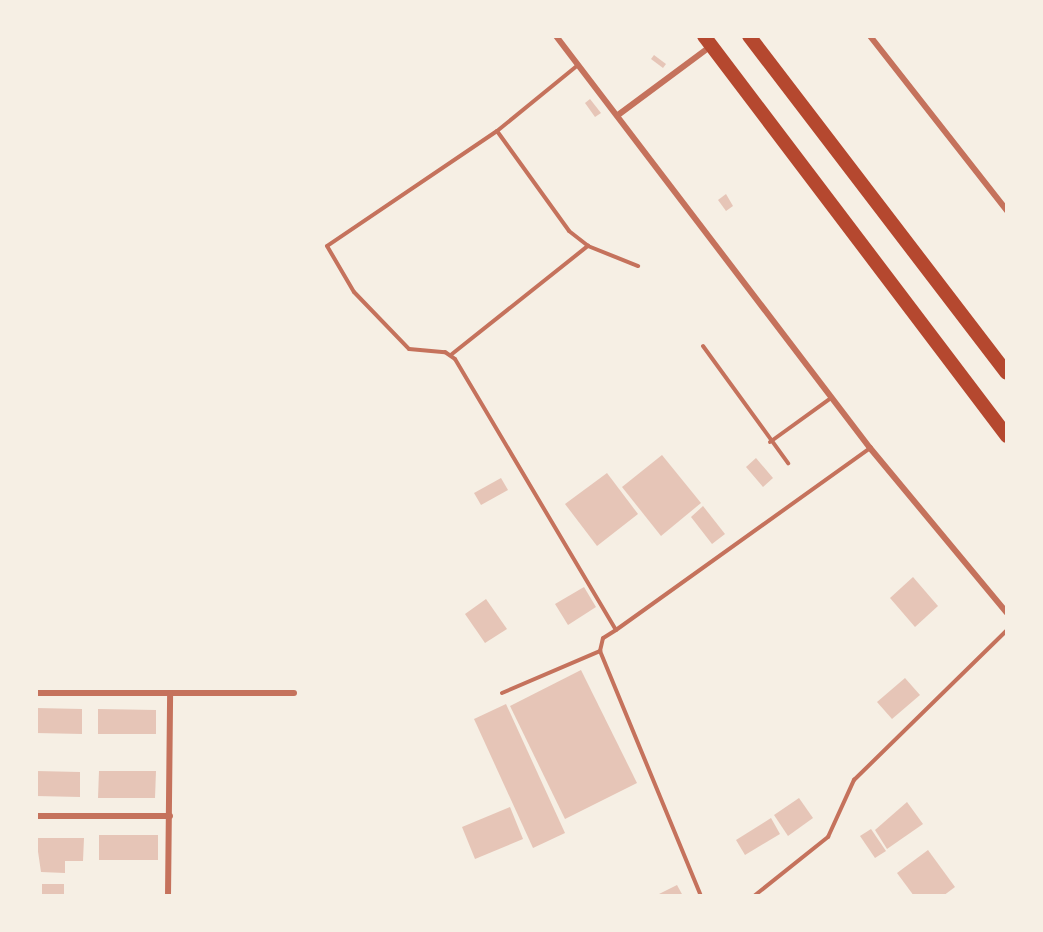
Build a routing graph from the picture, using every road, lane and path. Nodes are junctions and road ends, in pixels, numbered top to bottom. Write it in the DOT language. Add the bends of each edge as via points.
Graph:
graph roads {
  1 [pos="556,36"];
  2 [pos="748,36"];
  3 [pos="870,36"];
  4 [pos="707,41"];
  5 [pos="578,65"];
  6 [pos="618,115"];
  7 [pos="497,131"];
  8 [pos="1007,211"];
  9 [pos="588,246"];
  10 [pos="638,266"];
  11 [pos="703,346"];
  12 [pos="452,354"];
  13 [pos="1007,374"];
  14 [pos="831,398"];
  15 [pos="1007,436"];
  16 [pos="770,442"];
  17 [pos="870,448"];
  18 [pos="788,463"];
  19 [pos="1007,613"];
  20 [pos="616,630"];
  21 [pos="1007,630"];
  22 [pos="600,651"];
  23 [pos="36,693"];
  24 [pos="170,693"];
  25 [pos="294,693"];
  26 [pos="502,693"];
  27 [pos="36,816"];
  28 [pos="170,816"];
  29 [pos="168,896"];
  30 [pos="701,896"];
  31 [pos="754,896"];
  1 -- 5 [label="street"];
  2 -- 13 [label="highway"];
  3 -- 8 [label="street"];
  4 -- 6 [label="street"];
  4 -- 15 [label="highway"];
  5 -- 6 [label="street"];
  5 -- 7 [label="lane"];
  6 -- 14 [label="street"];
  7 -- 9 [label="lane" via="546,202"];
  7 -- 12 [label="lane" via="327,246 354,292 409,350"];
  9 -- 10 [label="lane"];
  9 -- 12 [label="lane"];
  11 -- 16 [label="lane"];
  12 -- 20 [label="lane"];
  14 -- 16 [label="lane"];
  14 -- 17 [label="street"];
  16 -- 18 [label="lane"];
  17 -- 19 [label="street"];
  17 -- 20 [label="lane"];
  20 -- 22 [label="lane" via="603,638"];
  21 -- 31 [label="lane" via="854,780 828,837"];
  22 -- 26 [label="lane"];
  22 -- 30 [label="lane"];
  23 -- 24 [label="street"];
  24 -- 25 [label="street"];
  24 -- 28 [label="street"];
  27 -- 28 [label="street"];
  28 -- 29 [label="street"];
}
